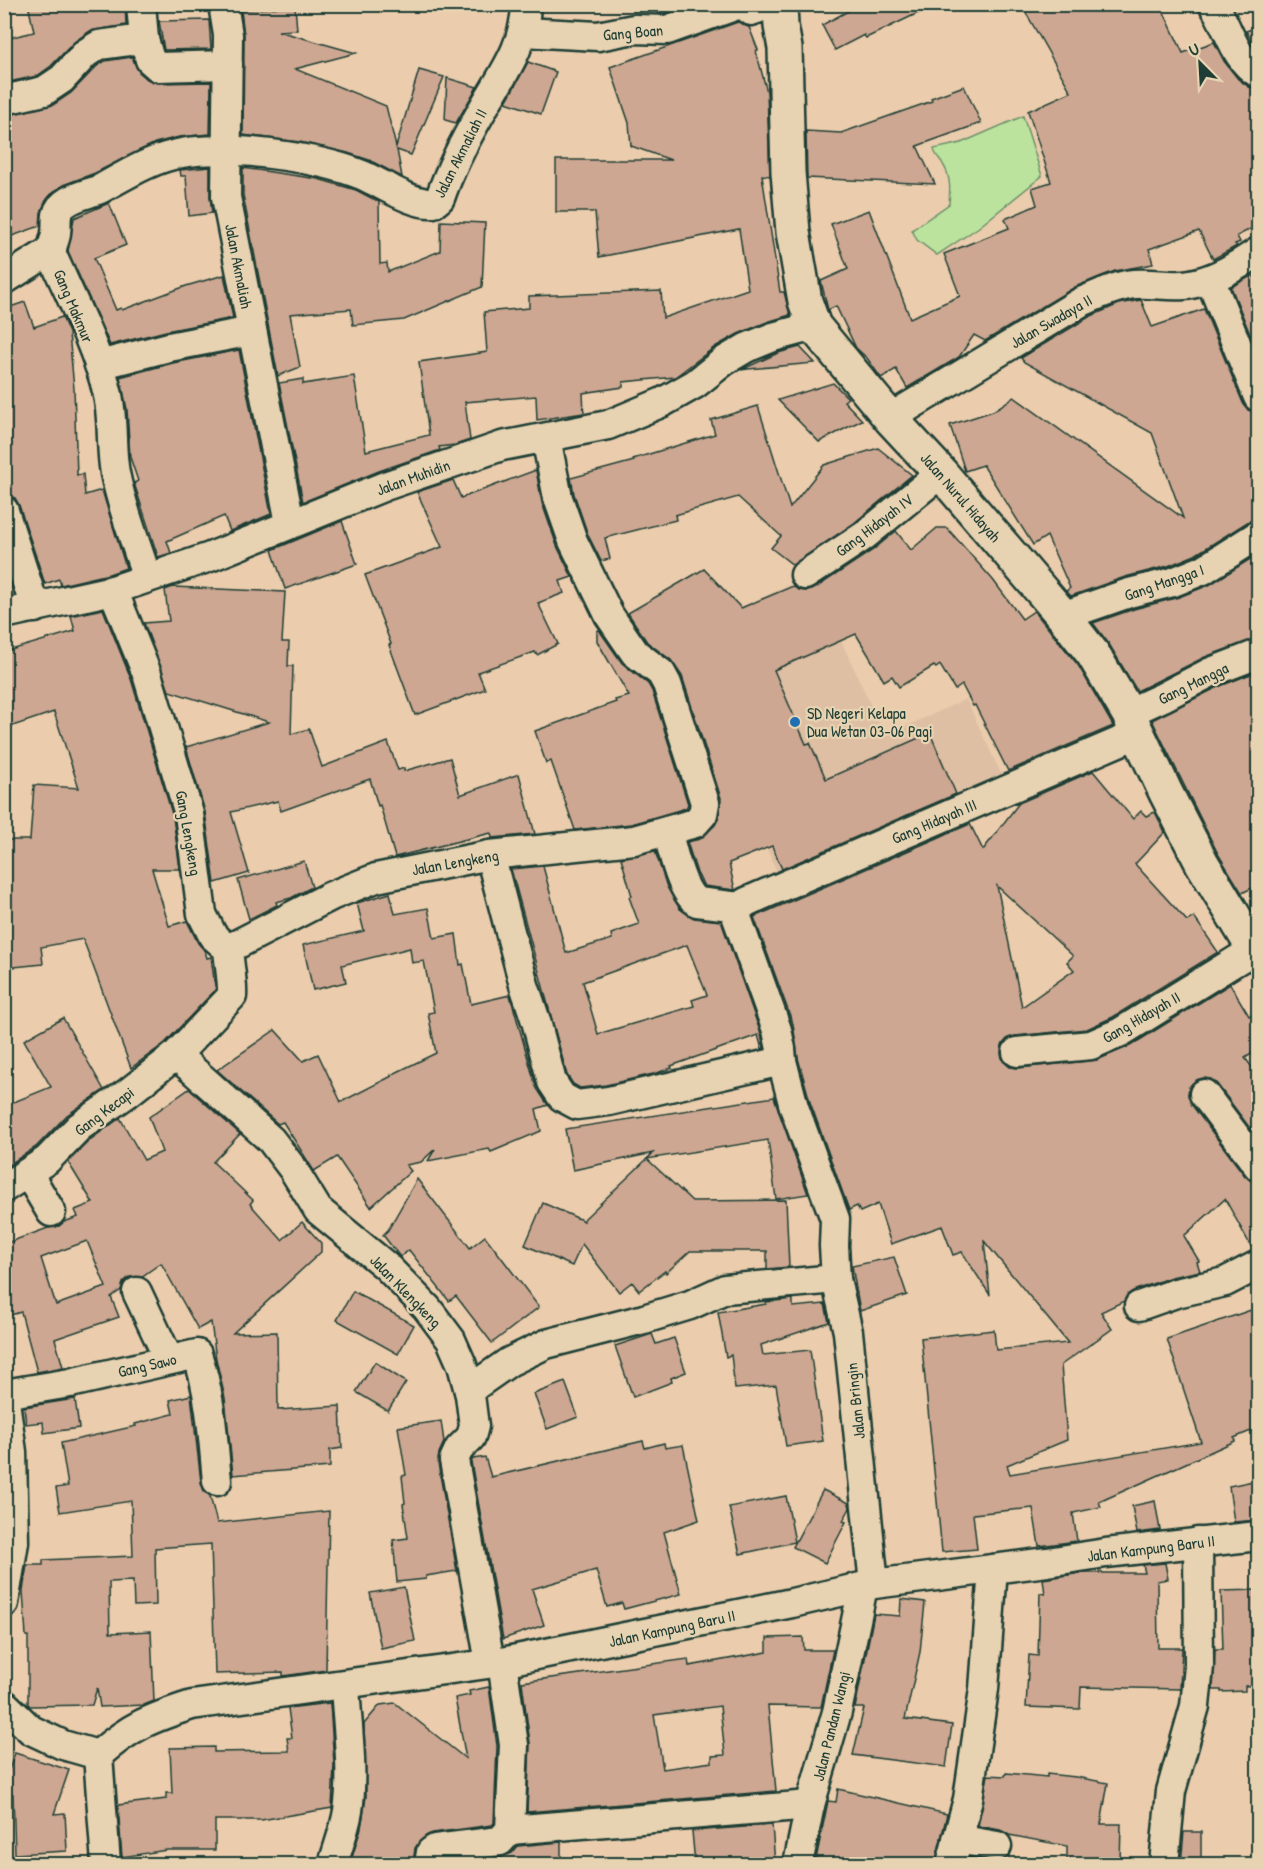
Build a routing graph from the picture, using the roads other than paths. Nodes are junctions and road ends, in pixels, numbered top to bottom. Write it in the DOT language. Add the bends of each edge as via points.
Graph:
graph roads {
  1 [pos="141,4"];
  2 [pos="223,4"];
  3 [pos="772,4"];
  4 [pos="780,4"];
  5 [pos="1213,4"];
  6 [pos="524,18"];
  7 [pos="144,39"];
  8 [pos="228,65"];
  9 [pos="1258,73"];
  10 [pos="4,100"];
  11 [pos="227,150"];
  12 [pos="52,250"];
  13 [pos="1258,252"];
  14 [pos="1210,279"];
  15 [pos="4,280"];
  16 [pos="814,326"];
  17 [pos="252,331"];
  18 [pos="99,365"];
  19 [pos="1258,397"];
  20 [pos="890,418"];
  21 [pos="546,438"];
  22 [pos="941,473"];
  23 [pos="4,511"];
  24 [pos="290,523"];
  25 [pos="1258,536"];
  26 [pos="805,575"];
  27 [pos="147,578"];
  28 [pos="113,590"];
  29 [pos="35,608"];
  30 [pos="4,614"];
  31 [pos="1063,616"];
  32 [pos="1258,654"];
  33 [pos="1132,724"];
  34 [pos="667,831"];
  35 [pos="490,855"];
  36 [pos="738,911"];
  37 [pos="228,949"];
  38 [pos="1257,952"];
  39 [pos="1017,1052"];
  40 [pos="176,1055"];
  41 [pos="782,1061"];
  42 [pos="1204,1094"];
  43 [pos="1258,1166"];
  44 [pos="28,1173"];
  45 [pos="4,1188"];
  46 [pos="51,1212"];
  47 [pos="1258,1265"];
  48 [pos="836,1280"];
  49 [pos="137,1292"];
  50 [pos="1139,1306"];
  51 [pos="169,1360"];
  52 [pos="469,1390"];
  53 [pos="4,1394"];
  54 [pos="217,1481"];
  55 [pos="1258,1536"];
  56 [pos="1198,1542"];
  57 [pos="993,1569"];
  58 [pos="869,1585"];
  59 [pos="4,1602"];
  60 [pos="496,1663"];
  61 [pos="345,1685"];
  62 [pos="4,1704"];
  63 [pos="98,1755"];
  64 [pos="810,1805"];
  65 [pos="510,1830"];
  66 [pos="997,1846"];
  67 [pos="954,1852"];
  68 [pos="106,1864"];
  69 [pos="333,1864"];
  70 [pos="429,1864"];
  71 [pos="798,1864"];
  72 [pos="1164,1864"];
  1 -- 7 [label="street"];
  2 -- 8 [label="street, Jalan Akmaliah"];
  3 -- 6 [label="street, Gang Boan" via="752,11 737,5 668,30 634,29 598,36"];
  4 -- 16 [label="street, Jalan Nurul Hidayah" via="793,232 805,301"];
  5 -- 9 [label="street" via="1239,54"];
  6 -- 11 [label="street, Jalan Akmaliah II" via="518,49 478,116 440,198 434,203 419,201 338,167"];
  7 -- 8 [label="street" via="150,60 158,67"];
  7 -- 10 [label="street" via="92,48 44,91"];
  8 -- 11 [label="street, Jalan Akmaliah"];
  11 -- 12 [label="street, Gang Makmur" via="181,153 155,161 70,200 57,212"];
  11 -- 17 [label="street, Jalan Akmaliah" via="226,197"];
  12 -- 15 [label="street"];
  12 -- 18 [label="street, Gang Makmur"];
  13 -- 14 [label="street, Jalan Swadaya II"];
  14 -- 19 [label="street"];
  14 -- 20 [label="street, Jalan Swadaya II" via="1188,285 1135,284 1081,302"];
  16 -- 20 [label="street, Jalan Nurul Hidayah"];
  16 -- 21 [label="street, Jalan Muhidin" via="746,348 694,384 637,414 608,425"];
  17 -- 18 [label="street"];
  17 -- 24 [label="street, Jalan Akmaliah"];
  18 -- 27 [label="street, Gang Makmur" via="111,411 114,471 122,507"];
  20 -- 22 [label="street, Jalan Nurul Hidayah"];
  21 -- 24 [label="street, Jalan Muhidin" via="502,446"];
  21 -- 34 [label="street, Jalan Lengkeng" via="558,498 573,541 609,615 635,653 661,673 667,684 705,803 703,814 695,823"];
  22 -- 26 [label="street, Gang Hidayah IV" via="864,536"];
  22 -- 31 [label="street, Jalan Nurul Hidayah"];
  23 -- 29 [label="street"];
  24 -- 27 [label="street, Jalan Muhidin" via="210,557"];
  25 -- 31 [label="street, Gang Mangga I" via="1203,570"];
  27 -- 28 [label="street, Jalan Muhidin"];
  28 -- 29 [label="street, Jalan Muhidin"];
  28 -- 37 [label="street, Gang Lengkeng" via="147,674 189,814 202,914 213,936"];
  29 -- 30 [label="street, Jalan Muhidin"];
  31 -- 33 [label="street, Jalan Nurul Hidayah" via="1093,654"];
  32 -- 33 [label="street, Gang Mangga" via="1163,697"];
  33 -- 36 [label="street, Gang Hidayah III" via="746,902"];
  33 -- 38 [label="street, Jalan Nurul Hidayah" via="1202,863"];
  34 -- 35 [label="street, Jalan Lengkeng" via="634,840"];
  34 -- 36 [label="street" via="691,898"];
  35 -- 37 [label="street, Jalan Lengkeng" via="376,878 331,896"];
  35 -- 41 [label="street" via="552,1083 562,1097 577,1105 609,1101"];
  36 -- 41 [label="street" via="777,1030"];
  37 -- 40 [label="street" via="232,996"];
  38 -- 39 [label="street, Gang Hidayah II" via="1121,1032 1091,1045"];
  40 -- 44 [label="street, Gang Kecapi" via="80,1127"];
  40 -- 52 [label="street, Jalan Klengkeng" via="272,1140 318,1210 386,1266 427,1308 451,1340"];
  41 -- 48 [label="street, Jalan Bringin" via="794,1107 835,1220"];
  42 -- 43 [label="street"];
  44 -- 45 [label="street, Gang Kecapi"];
  44 -- 46 [label="street"];
  47 -- 50 [label="street" via="1225,1282"];
  48 -- 52 [label="street" via="725,1289 656,1316 546,1344 509,1362"];
  48 -- 58 [label="street, Jalan Bringin" via="848,1332"];
  49 -- 51 [label="street"];
  51 -- 53 [label="street, Gang Sawo"];
  51 -- 54 [label="street, Gang Sawo" via="197,1353 211,1420"];
  52 -- 60 [label="street, Jalan Klengkeng" via="474,1426 454,1460"];
  53 -- 59 [label="street" via="12,1452 14,1542"];
  55 -- 56 [label="street, Jalan Kampung Baru II"];
  56 -- 57 [label="street, Jalan Kampung Baru II"];
  56 -- 72 [label="street" via="1199,1666 1195,1706 1171,1791"];
  57 -- 58 [label="street, Jalan Kampung Baru II"];
  57 -- 67 [label="street" via="984,1689 968,1799"];
  58 -- 60 [label="street, Jalan Kampung Baru II"];
  58 -- 64 [label="street, Jalan Pandan Wangi"];
  60 -- 61 [label="street, Jalan Kampung Baru II"];
  60 -- 65 [label="street, Jalan Klengkeng" via="514,1745"];
  61 -- 63 [label="street, Jalan Kampung Baru II" via="192,1706 153,1717 121,1735"];
  61 -- 69 [label="street" via="348,1812"];
  62 -- 63 [label="street" via="31,1730"];
  63 -- 68 [label="street"];
  64 -- 65 [label="street"];
  64 -- 71 [label="street, Jalan Pandan Wangi"];
  65 -- 70 [label="street" via="500,1841 435,1849"];
  66 -- 67 [label="street"];
}
